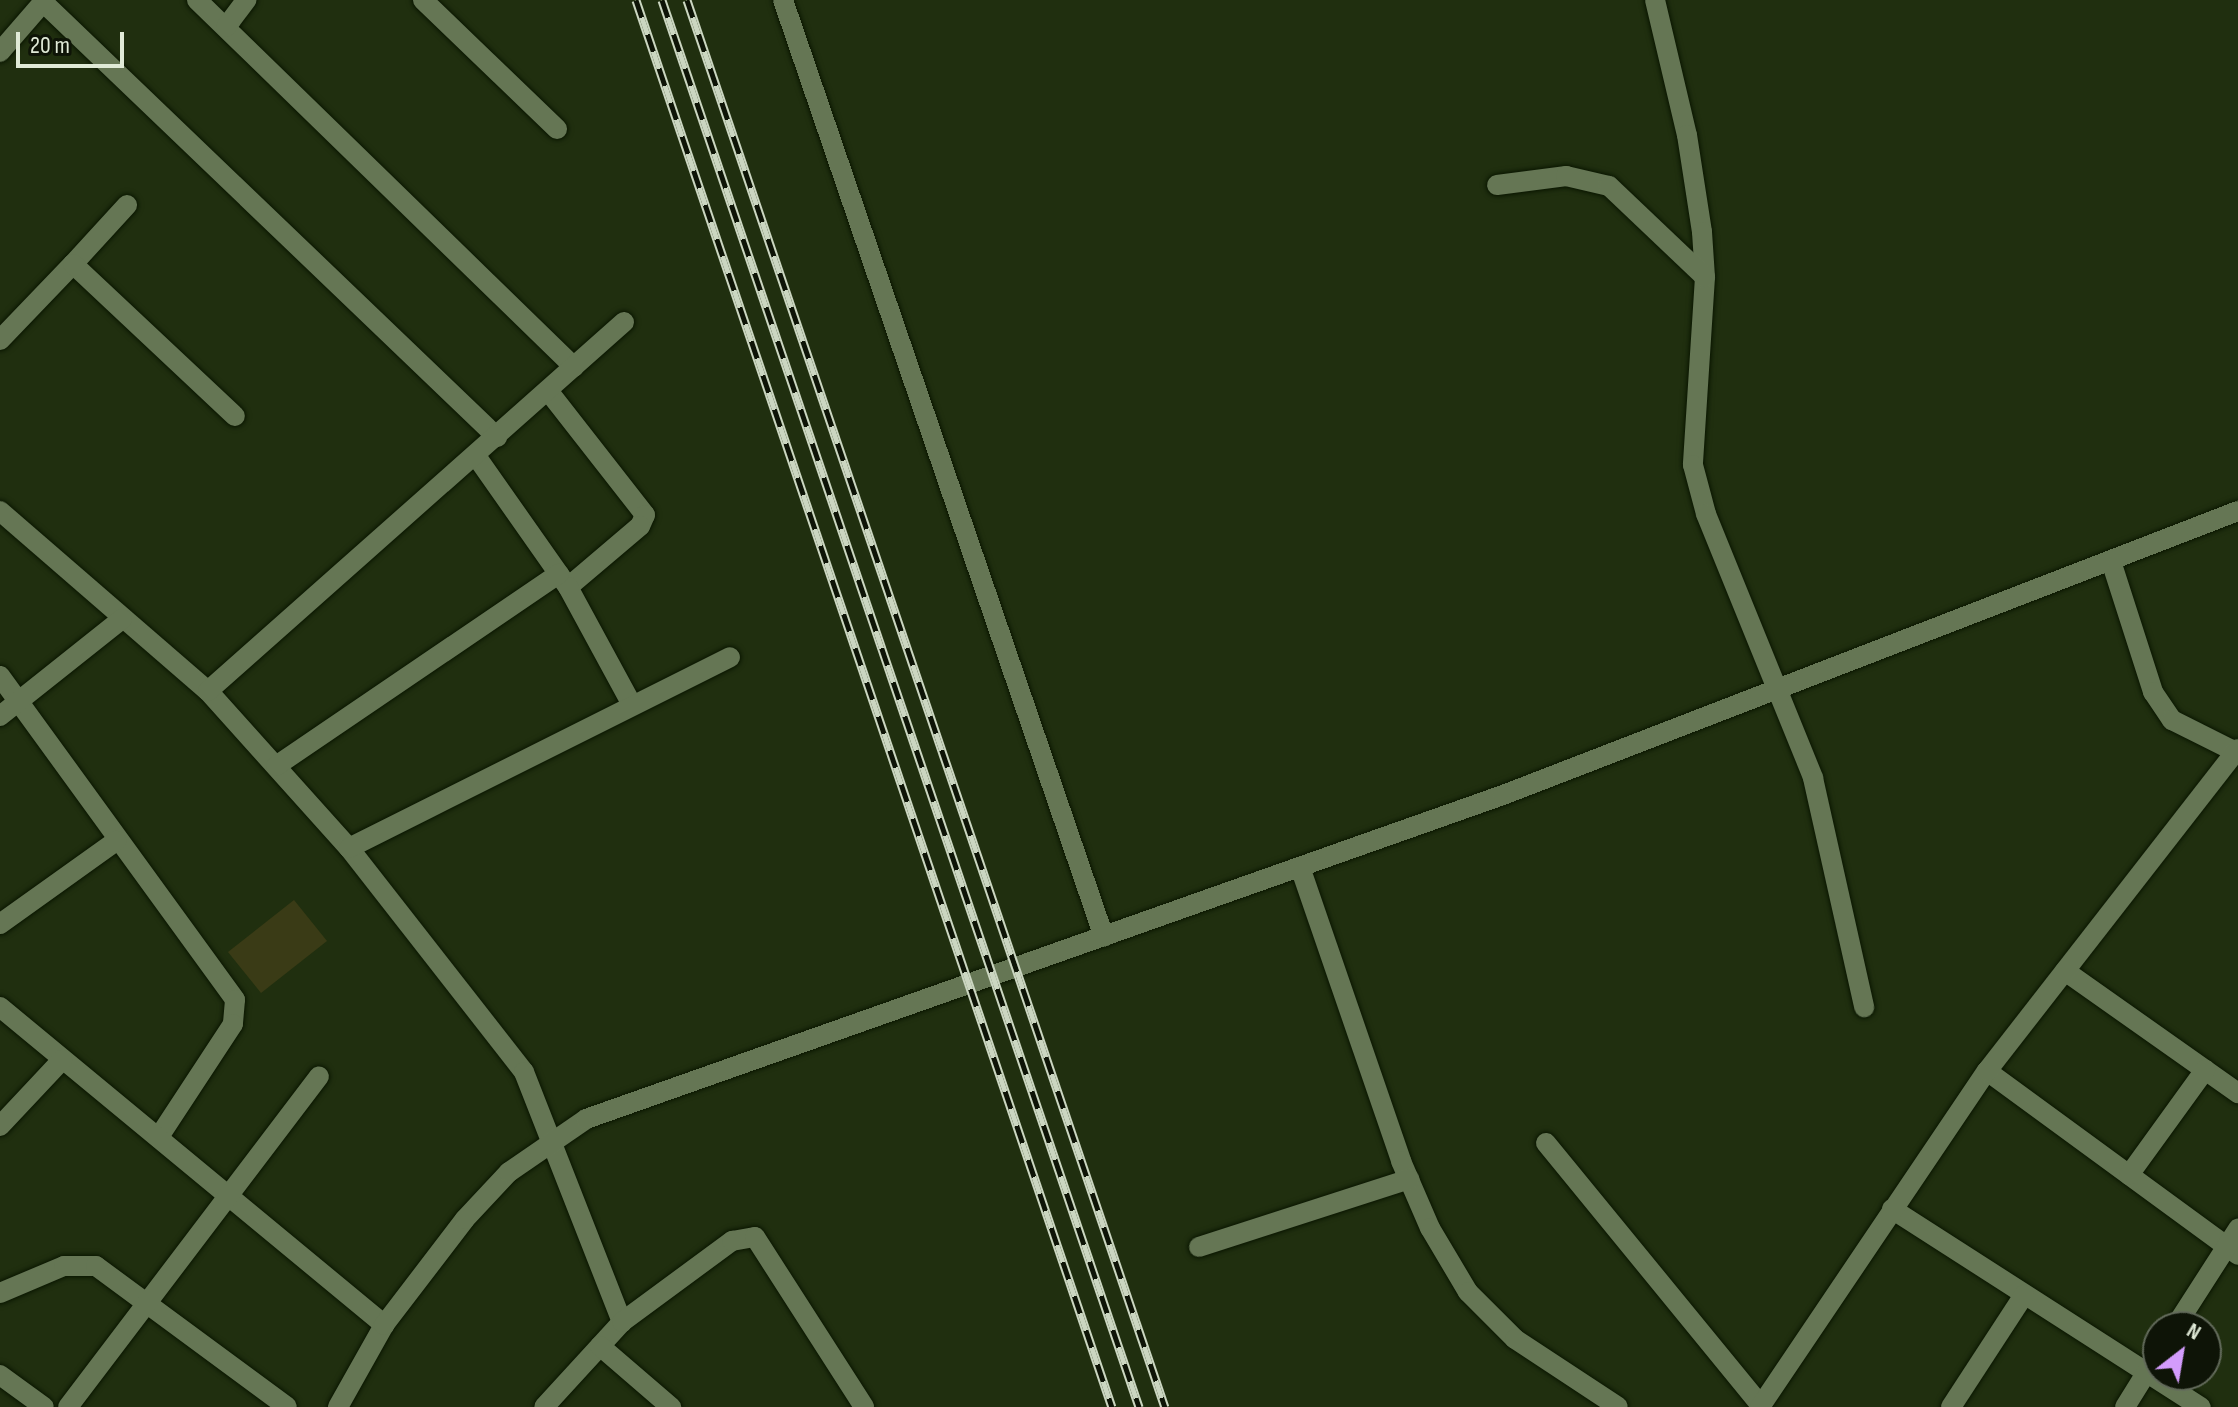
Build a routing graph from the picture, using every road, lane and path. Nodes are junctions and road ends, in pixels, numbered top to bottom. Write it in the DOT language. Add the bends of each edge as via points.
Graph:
graph roads {
  1 [pos="197,0"];
  2 [pos="246,0"];
  3 [pos="423,0"];
  4 [pos="783,0"];
  5 [pos="1655,0"];
  6 [pos="44,1"];
  7 [pos="226,27"];
  8 [pos="0,52"];
  9 [pos="557,129"];
  10 [pos="1497,185"];
  11 [pos="127,205"];
  12 [pos="73,264"];
  13 [pos="1705,277"];
  14 [pos="624,322"];
  15 [pos="0,340"];
  16 [pos="574,367"];
  17 [pos="549,392"];
  18 [pos="235,416"];
  19 [pos="497,437"];
  20 [pos="476,456"];
  21 [pos="0,511"];
  22 [pos="2238,511"];
  23 [pos="2111,561"];
  24 [pos="564,580"];
  25 [pos="122,619"];
  26 [pos="730,657"];
  27 [pos="0,676"];
  28 [pos="1780,688"];
  29 [pos="208,691"];
  30 [pos="19,701"];
  31 [pos="632,705"];
  32 [pos="0,716"];
  33 [pos="2237,751"];
  34 [pos="276,766"];
  35 [pos="116,841"];
  36 [pos="349,848"];
  37 [pos="1300,867"];
  38 [pos="0,924"];
  39 [pos="1104,937"];
  40 [pos="2065,971"];
  41 [pos="0,1007"];
  42 [pos="1864,1007"];
  43 [pos="62,1060"];
  44 [pos="2205,1070"];
  45 [pos="1987,1071"];
  46 [pos="319,1076"];
  47 [pos="2238,1093"];
  48 [pos="0,1126"];
  49 [pos="158,1138"];
  50 [pos="550,1140"];
  51 [pos="1546,1143"];
  52 [pos="2129,1175"];
  53 [pos="1409,1179"];
  54 [pos="232,1196"];
  55 [pos="1892,1209"];
  56 [pos="2238,1229"];
  57 [pos="1199,1247"];
  58 [pos="2232,1251"];
  59 [pos="0,1293"];
  60 [pos="2024,1295"];
  61 [pos="149,1302"];
  62 [pos="2187,1311"];
  63 [pos="622,1322"];
  64 [pos="384,1325"];
  65 [pos="600,1346"];
  66 [pos="2142,1358"];
  67 [pos="0,1375"];
  68 [pos="2142,1379"];
  69 [pos="2183,1391"];
  70 [pos="1760,1406"];
  71 [pos="44,1407"];
  72 [pos="68,1407"];
  73 [pos="287,1407"];
  74 [pos="338,1407"];
  75 [pos="544,1407"];
  76 [pos="671,1407"];
  77 [pos="864,1407"];
  78 [pos="1618,1407"];
  79 [pos="1951,1407"];
  80 [pos="2125,1407"];
  81 [pos="2201,1407"];
  1 -- 7 [label="street"];
  2 -- 7 [label="street"];
  3 -- 9 [label="street"];
  4 -- 39 [label="street"];
  5 -- 13 [label="street" via="1687,135"];
  6 -- 8 [label="street"];
  6 -- 19 [label="street"];
  7 -- 16 [label="street"];
  10 -- 13 [label="street" via="1566,176 1609,186"];
  11 -- 12 [label="street"];
  12 -- 15 [label="street"];
  12 -- 18 [label="street"];
  13 -- 28 [label="street" via="1693,465 1706,514"];
  14 -- 16 [label="street"];
  16 -- 17 [label="street"];
  17 -- 19 [label="street"];
  17 -- 24 [label="street" via="645,515 640,526"];
  19 -- 20 [label="street"];
  20 -- 24 [label="street"];
  20 -- 29 [label="street"];
  21 -- 25 [label="street"];
  22 -- 23 [label="street"];
  23 -- 28 [label="street"];
  23 -- 33 [label="street" via="2153,692 2172,720"];
  24 -- 31 [label="street"];
  24 -- 34 [label="street"];
  25 -- 29 [label="street"];
  25 -- 30 [label="street"];
  26 -- 31 [label="street"];
  27 -- 30 [label="street"];
  28 -- 37 [label="street"];
  28 -- 42 [label="street" via="1813,778"];
  29 -- 34 [label="street"];
  30 -- 32 [label="street"];
  30 -- 35 [label="street"];
  31 -- 36 [label="street"];
  33 -- 40 [label="street"];
  34 -- 36 [label="street"];
  35 -- 38 [label="street"];
  35 -- 49 [label="street" via="235,1000 238,1014"];
  36 -- 50 [label="street" via="524,1072 539,1099"];
  37 -- 39 [label="street"];
  37 -- 53 [label="street"];
  39 -- 50 [label="street" via="586,1119"];
  40 -- 44 [label="street"];
  40 -- 45 [label="street"];
  41 -- 43 [label="street"];
  43 -- 48 [label="street"];
  43 -- 49 [label="street"];
  44 -- 47 [label="street"];
  44 -- 52 [label="street"];
  45 -- 52 [label="street"];
  45 -- 55 [label="street"];
  46 -- 54 [label="street"];
  49 -- 54 [label="street"];
  50 -- 63 [label="street"];
  50 -- 64 [label="street" via="509,1172 465,1219"];
  51 -- 70 [label="street"];
  52 -- 58 [label="street"];
  53 -- 57 [label="street"];
  53 -- 78 [label="street" via="1468,1292 1515,1339"];
  54 -- 61 [label="street"];
  54 -- 64 [label="street"];
  55 -- 60 [label="street"];
  55 -- 70 [label="street"];
  56 -- 58 [label="street"];
  58 -- 62 [label="street"];
  59 -- 61 [label="street" via="82,1263 96,1266"];
  60 -- 66 [label="street"];
  60 -- 79 [label="street"];
  61 -- 72 [label="street"];
  61 -- 73 [label="street"];
  63 -- 65 [label="street"];
  63 -- 77 [label="street" via="732,1241 755,1237"];
  64 -- 74 [label="street"];
  65 -- 75 [label="street"];
  65 -- 76 [label="street"];
  67 -- 71 [label="street"];
  68 -- 80 [label="street"];
  69 -- 81 [label="street"];
}
